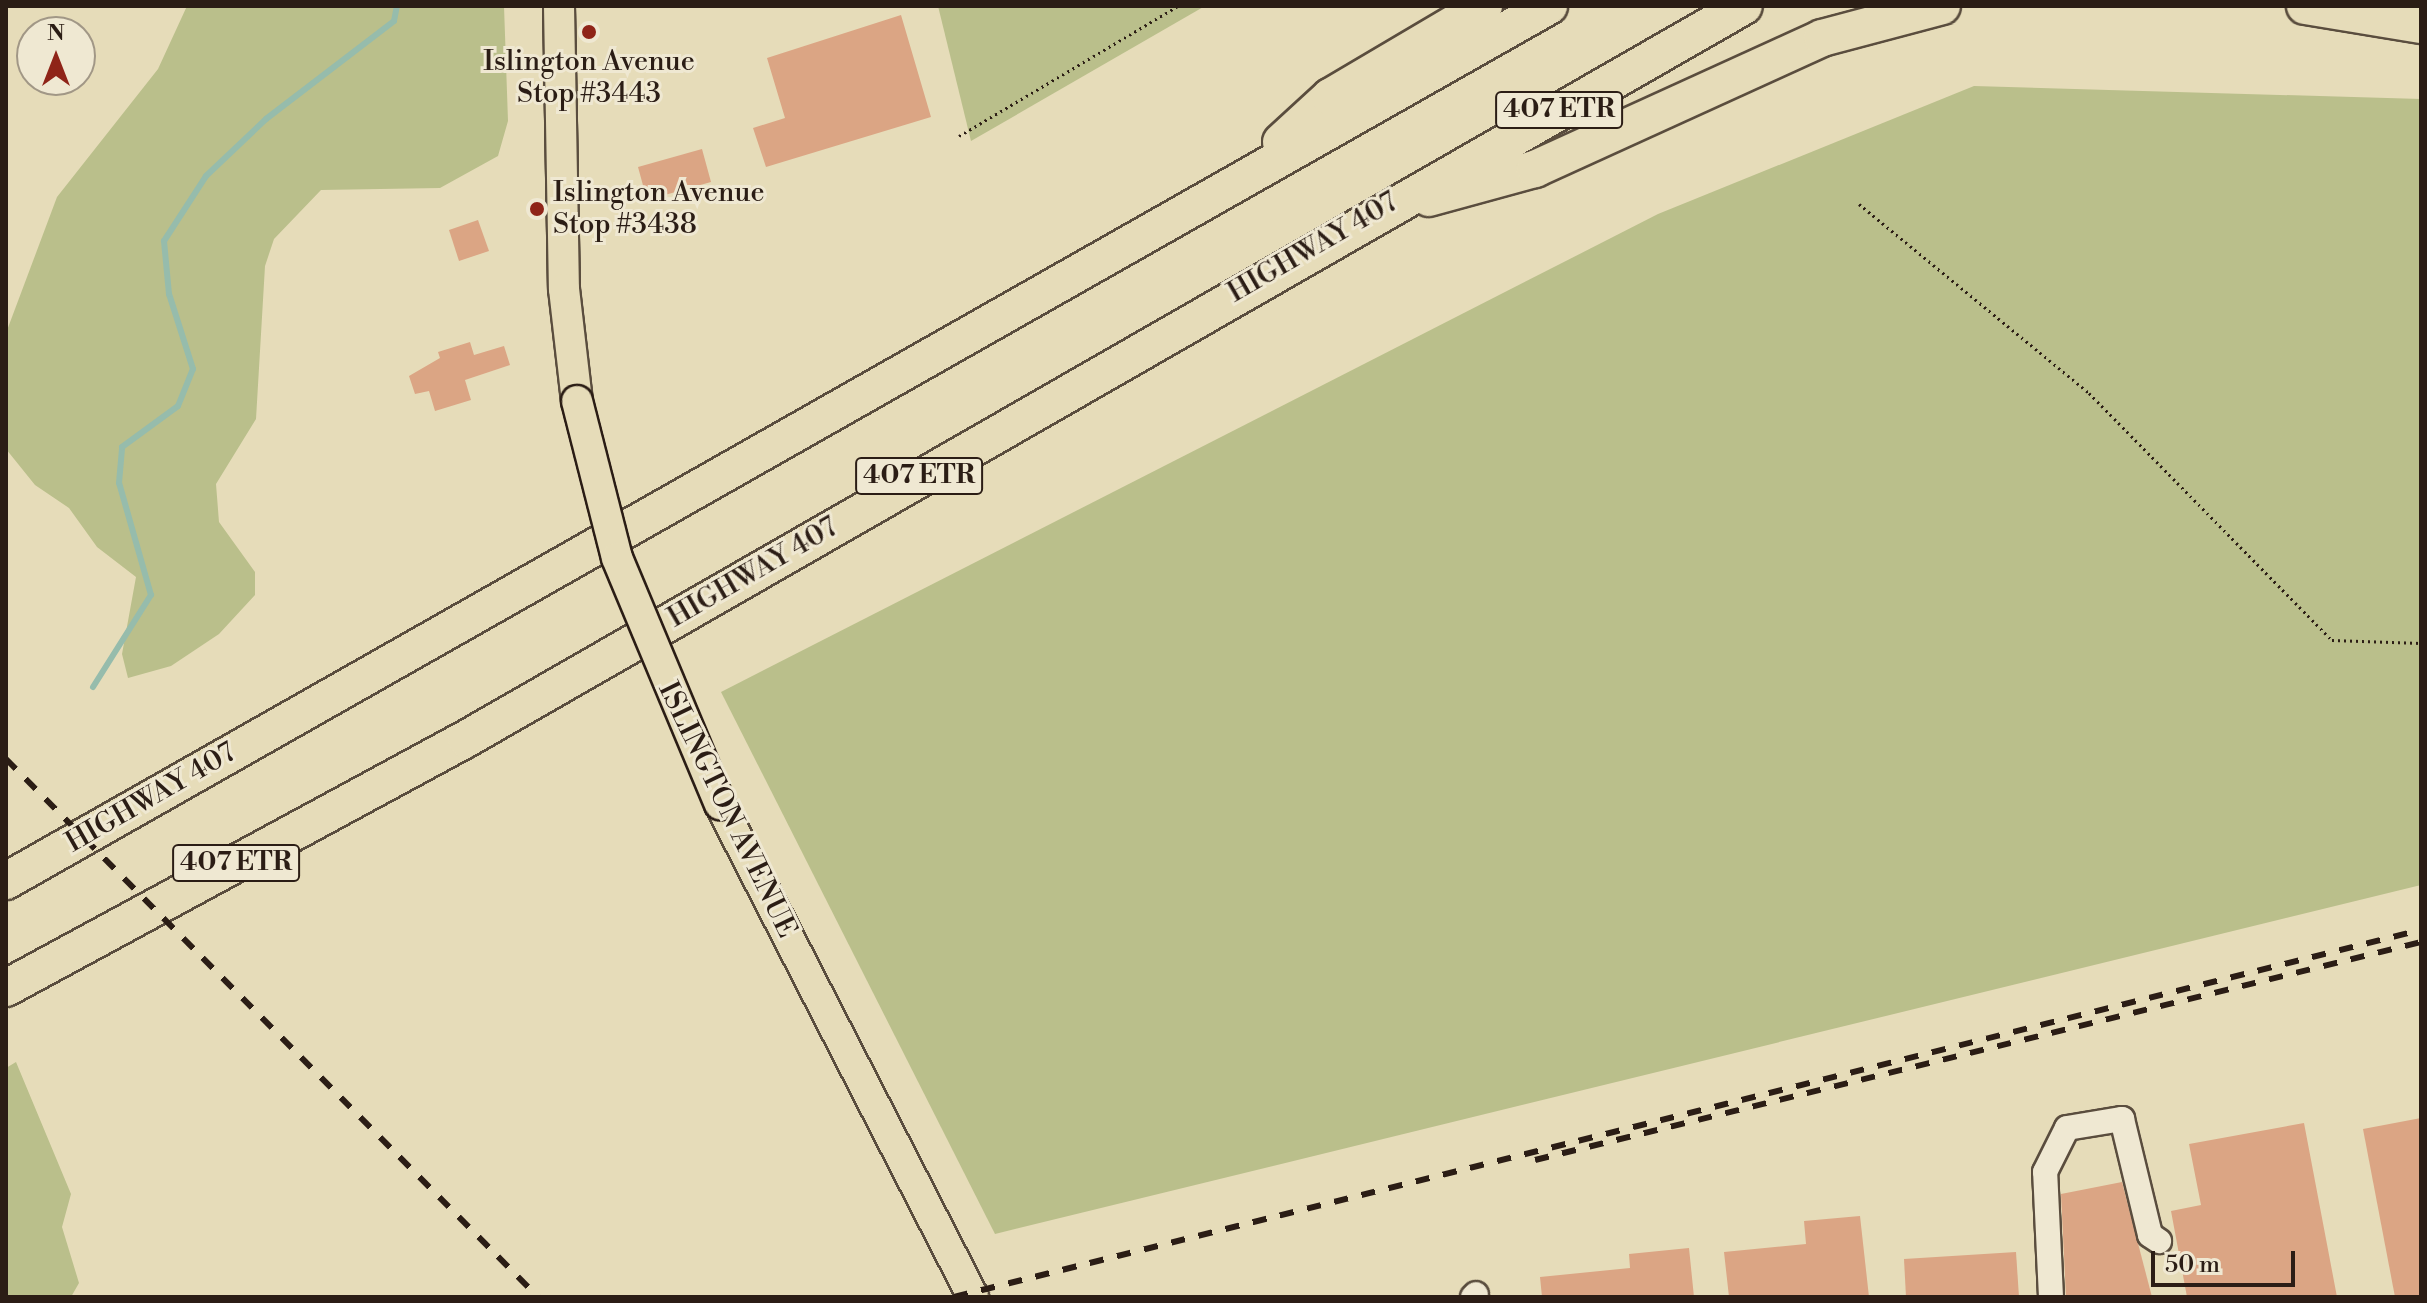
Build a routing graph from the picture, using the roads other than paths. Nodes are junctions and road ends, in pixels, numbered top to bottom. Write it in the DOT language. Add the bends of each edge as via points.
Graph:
graph roads {
  1 [pos="559,6"];
  2 [pos="1484,6"];
  3 [pos="1549,6"];
  4 [pos="1744,6"];
  5 [pos="1942,6"];
  6 [pos="2305,6"];
  7 [pos="2421,25"];
  8 [pos="1233,186"];
  9 [pos="1373,213"];
  10 [pos="6,881"];
  11 [pos="6,988"];
  12 [pos="2159,1241"];
  13 [pos="973,1297"];
  14 [pos="2051,1297"];
  1 -- 13 [label="main road, ISLINGTON AVENUE, bridge" via="564,289 577,401 617,558 720,804"];
  2 -- 8 [label="highway" via="1330,97"];
  3 -- 8 [label="highway, HIGHWAY 407"];
  4 -- 9 [label="highway, HIGHWAY 407 / 407 ETR"];
  5 -- 9 [label="highway" via="1822,38 1535,169"];
  6 -- 7 [label="highway"];
  8 -- 10 [label="highway, HIGHWAY 407"];
  9 -- 11 [label="highway, HIGHWAY 407 / 407 ETR" via="480,731"];
  12 -- 14 [label="lane" via="2150,1235 2122,1119 2067,1128 2045,1172"];
}
